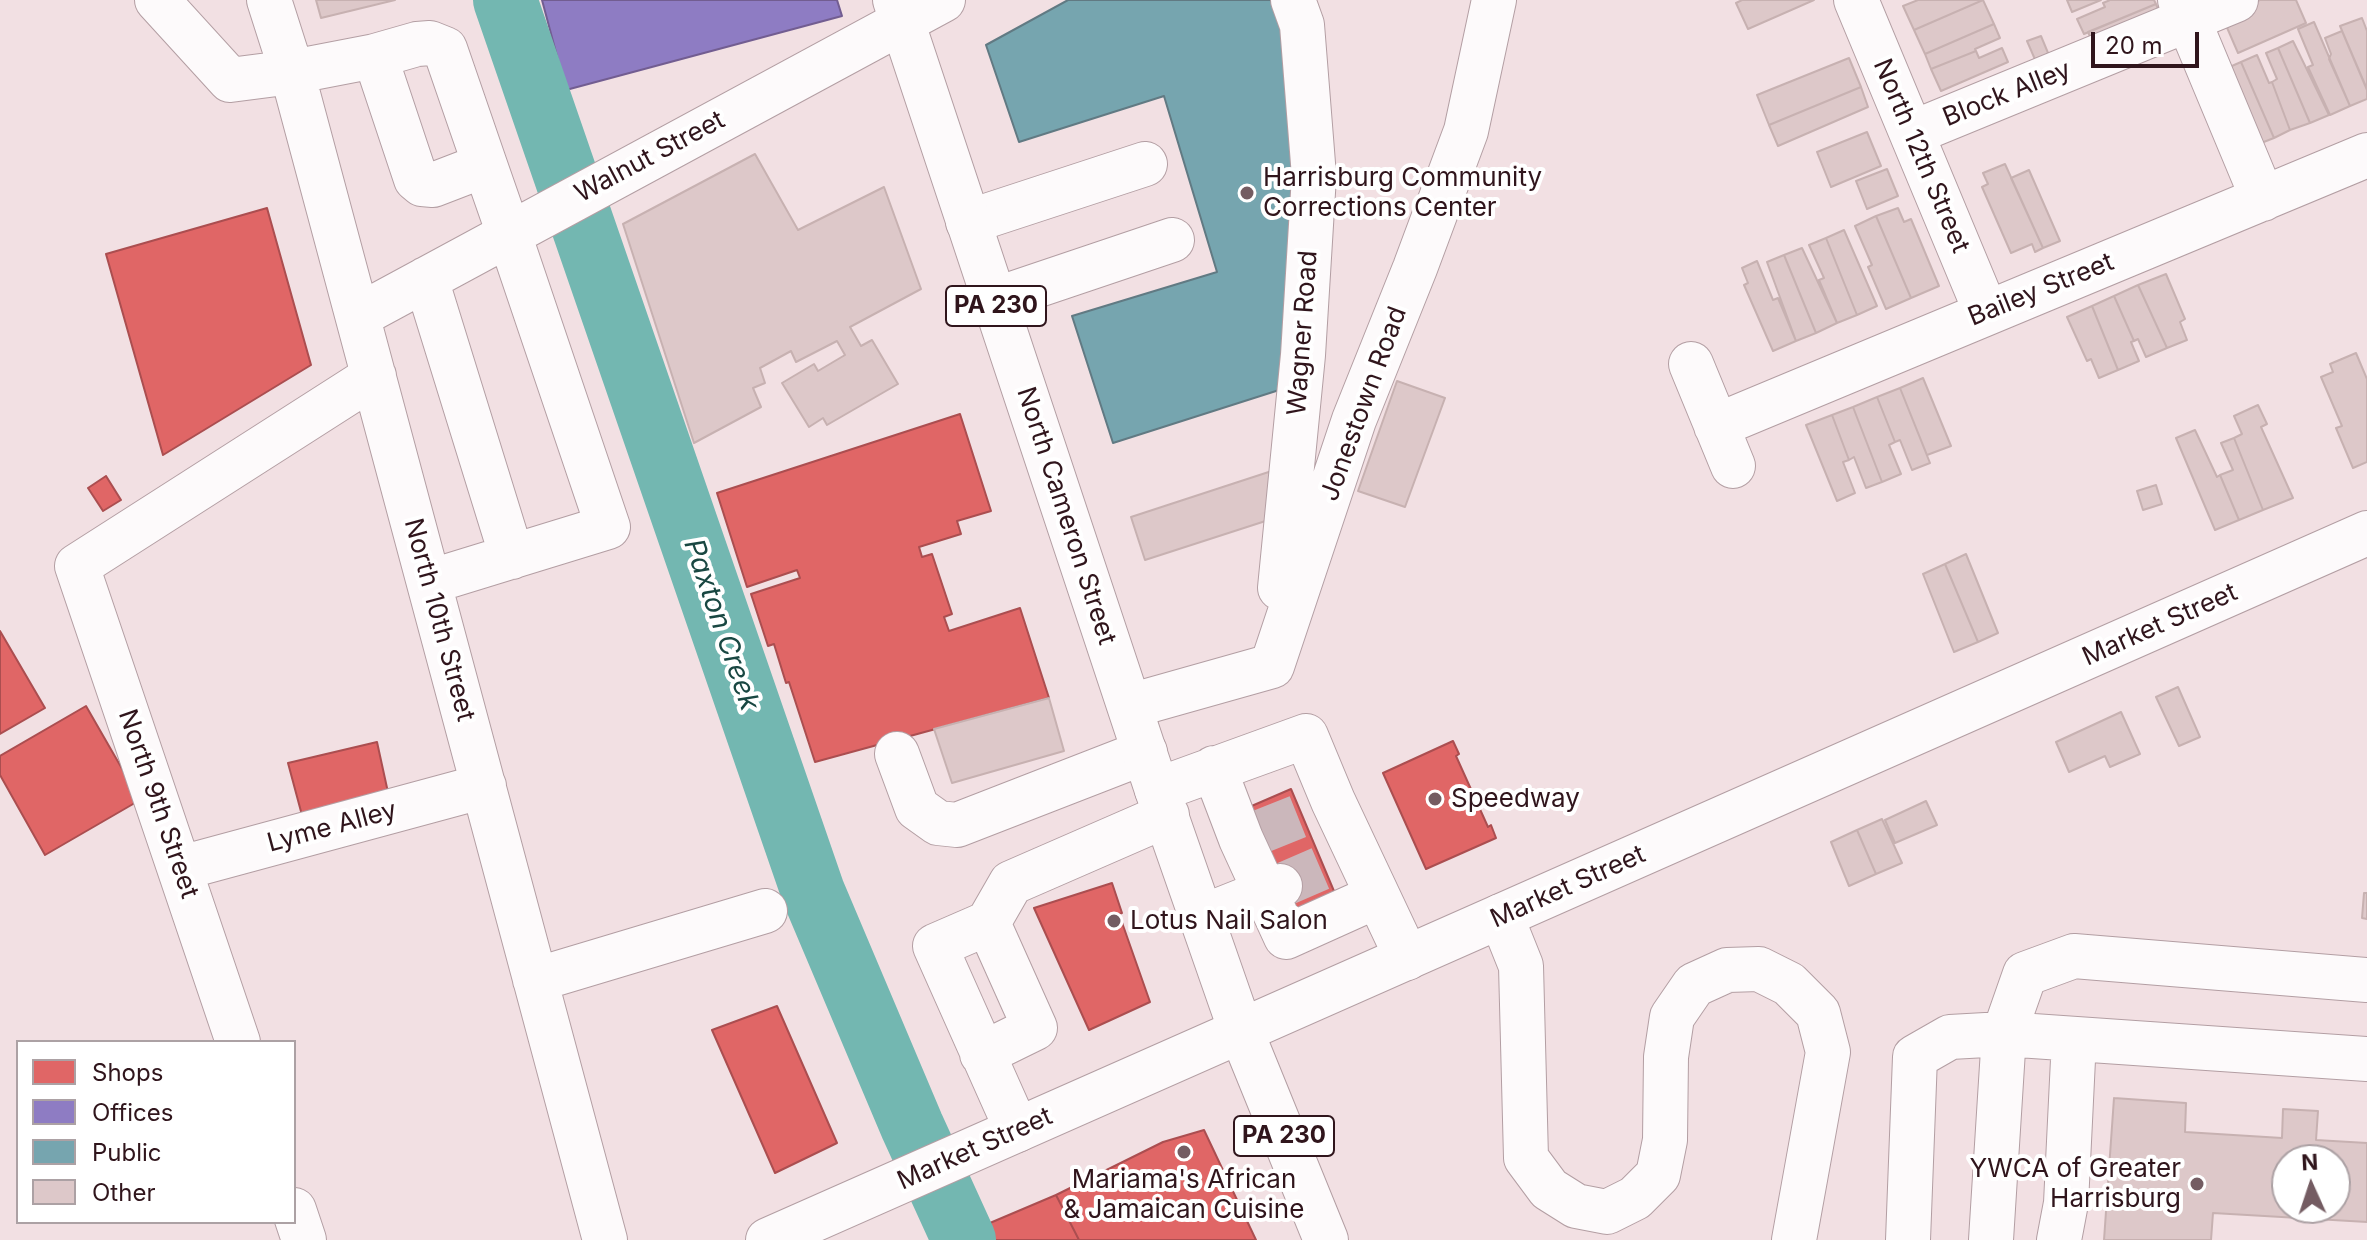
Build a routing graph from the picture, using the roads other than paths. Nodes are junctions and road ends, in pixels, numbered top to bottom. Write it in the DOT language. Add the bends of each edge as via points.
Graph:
graph roads {
  1 [pos="157,0"];
  2 [pos="269,0"];
  3 [pos="943,0"];
  4 [pos="1293,0"];
  5 [pos="1494,0"];
  6 [pos="1856,0"];
  7 [pos="2236,0"];
  8 [pos="2184,10"];
  9 [pos="898,11"];
  10 [pos="375,56"];
  11 [pos="292,72"];
  12 [pos="1912,133"];
  13 [pos="2367,155"];
  14 [pos="1145,164"];
  15 [pos="485,165"];
  16 [pos="2263,199"];
  17 [pos="968,222"];
  18 [pos="527,224"];
  19 [pos="1172,240"];
  20 [pos="426,279"];
  21 [pos="994,300"];
  22 [pos="1986,312"];
  23 [pos="358,316"];
  24 [pos="1691,364"];
  25 [pos="374,376"];
  26 [pos="1716,426"];
  27 [pos="1733,466"];
  28 [pos="2367,533"];
  29 [pos="512,557"];
  30 [pos="429,582"];
  31 [pos="1272,666"];
  32 [pos="1130,706"];
  33 [pos="897,754"];
  34 [pos="1214,768"];
  35 [pos="484,786"];
  36 [pos="1156,786"];
  37 [pos="181,868"];
  38 [pos="1272,889"];
  39 [pos="1377,896"];
  40 [pos="765,911"];
  41 [pos="1501,916"];
  42 [pos="1202,917"];
  43 [pos="988,923"];
  44 [pos="1407,958"];
  45 [pos="535,980"];
  46 [pos="2367,980"];
  47 [pos="1241,1031"];
  48 [pos="2004,1034"];
  49 [pos="2074,1039"];
  50 [pos="237,1040"];
  51 [pos="982,1054"];
  52 [pos="2367,1059"];
  53 [pos="1017,1130"];
  54 [pos="296,1216"];
  55 [pos="304,1240"];
  56 [pos="605,1240"];
  57 [pos="768,1240"];
  58 [pos="1326,1240"];
  59 [pos="1794,1240"];
  60 [pos="1908,1240"];
  61 [pos="1991,1240"];
  62 [pos="2059,1240"];
  1 -- 11 [label="main road" via="230,80"];
  2 -- 11 [label="main road, North 10th Street"];
  3 -- 9 [label="main road, Walnut Street"];
  4 -- 31 [label="main road, Wagner Road" via="1302,25 1314,176 1303,355"];
  5 -- 31 [label="main road, Jonestown Road" via="1466,131 1354,420"];
  6 -- 12 [label="main road, North 12th Street"];
  7 -- 8 [label="main road, Block Alley"];
  8 -- 12 [label="main road, Block Alley"];
  8 -- 16 [label="main road"];
  9 -- 17 [label="main road, North Cameron Street / PA 230"];
  9 -- 18 [label="main road, Walnut Street"];
  10 -- 11 [label="main road"];
  10 -- 15 [label="main road" via="417,44 445,49"];
  10 -- 15 [label="main road" via="416,179 433,185"];
  11 -- 23 [label="main road, North 10th Street"];
  12 -- 22 [label="main road, North 12th Street"];
  13 -- 16 [label="main road, Bailey Street"];
  14 -- 17 [label="main road"];
  15 -- 18 [label="main road"];
  16 -- 22 [label="main road, Bailey Street"];
  17 -- 21 [label="main road, North Cameron Street / PA 230"];
  18 -- 20 [label="main road, Walnut Street"];
  18 -- 29 [label="main road" via="608,527"];
  19 -- 21 [label="main road"];
  20 -- 23 [label="main road, Walnut Street"];
  20 -- 29 [label="main road"];
  21 -- 32 [label="main road, North Cameron Street / PA 230"];
  22 -- 26 [label="main road, Bailey Street"];
  23 -- 25 [label="main road, North 10th Street"];
  24 -- 26 [label="main road"];
  25 -- 30 [label="main road, North 10th Street"];
  25 -- 37 [label="main road, North 9th Street" via="77,566"];
  26 -- 27 [label="main road"];
  28 -- 41 [label="main road, Market Street"];
  29 -- 30 [label="main road"];
  30 -- 35 [label="main road, North 10th Street"];
  31 -- 32 [label="main road"];
  32 -- 36 [label="main road, North Cameron Street / PA 230"];
  33 -- 36 [label="main road" via="917,808 938,823 957,825"];
  34 -- 36 [label="main road"];
  34 -- 38 [label="main road"];
  34 -- 39 [label="main road" via="1306,736 1318,808 1340,859"];
  35 -- 37 [label="main road, Lyme Alley"];
  35 -- 45 [label="main road, North 10th Street"];
  36 -- 42 [label="main road, North Cameron Street / PA 230"];
  36 -- 43 [label="main road" via="1011,883"];
  37 -- 50 [label="main road, North 9th Street"];
  38 -- 39 [label="main road" via="1286,937"];
  38 -- 42 [label="main road"];
  39 -- 44 [label="main road"];
  40 -- 45 [label="main road"];
  41 -- 44 [label="main road, Market Street"];
  41 -- 59 [label="main road" via="1521,966 1526,1158 1549,1189 1576,1206 1607,1212 1635,1198 1658,1175 1672,1017 1694,985 1727,970 1759,969 1789,984 1818,1013 1828,1052"];
  42 -- 47 [label="main road, North Cameron Street / PA 230"];
  43 -- 51 [label="main road" via="1035,1028"];
  43 -- 51 [label="main road" via="935,946"];
  44 -- 47 [label="main road, Market Street"];
  45 -- 56 [label="main road, North 10th Street"];
  46 -- 48 [label="main road" via="2074,956 2025,974"];
  47 -- 53 [label="main road, Market Street"];
  47 -- 58 [label="main road, PA 230"];
  48 -- 49 [label="main road"];
  48 -- 60 [label="main road" via="1950,1037 1915,1057"];
  48 -- 61 [label="main road"];
  49 -- 52 [label="main road"];
  49 -- 62 [label="main road" via="2066,1203"];
  51 -- 53 [label="main road"];
  53 -- 57 [label="main road, Market Street"];
  54 -- 55 [label="main road"];
}
